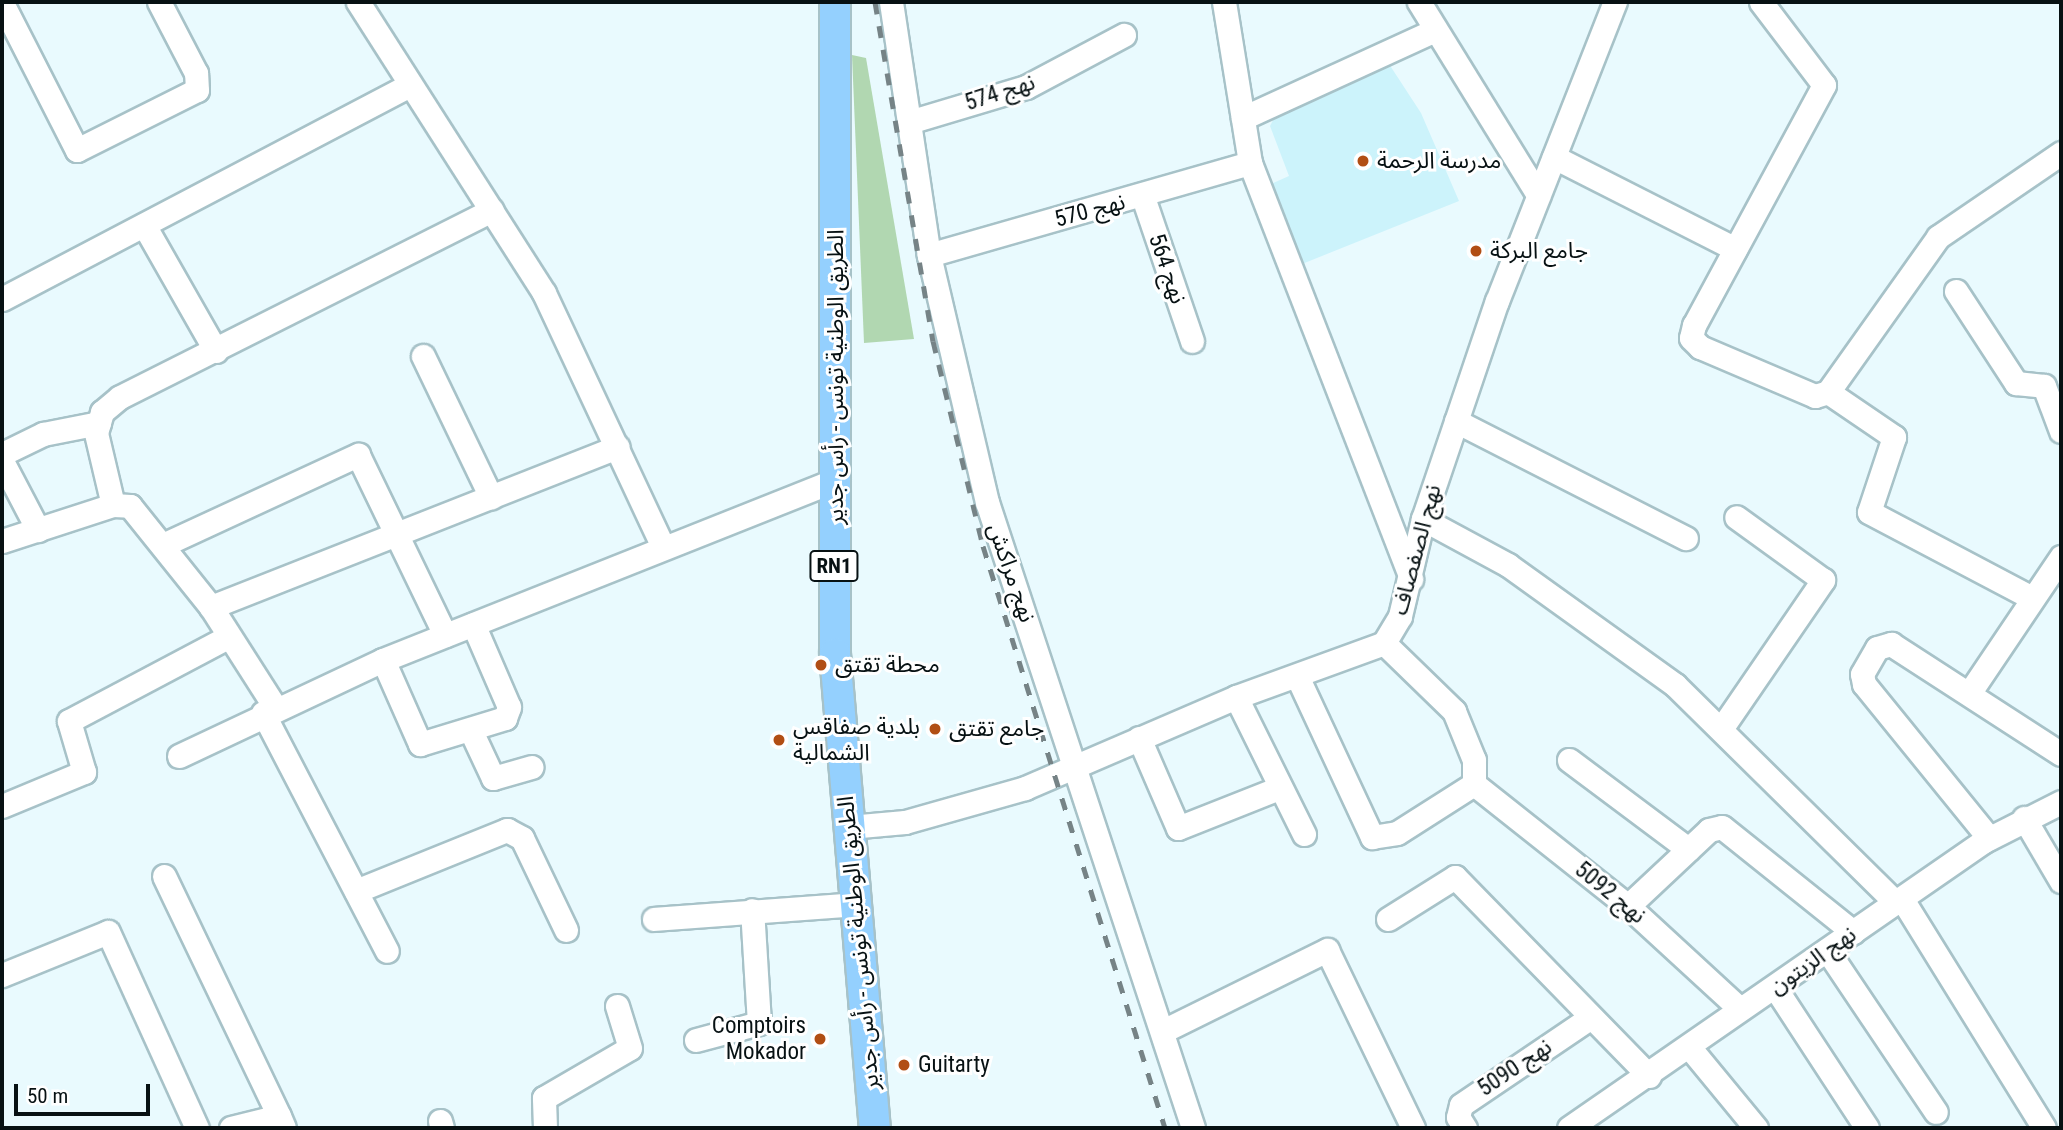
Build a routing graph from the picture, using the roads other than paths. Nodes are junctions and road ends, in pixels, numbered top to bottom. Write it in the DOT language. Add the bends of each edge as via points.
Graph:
graph roads {
  1 [pos="159,2"];
  2 [pos="358,2"];
  3 [pos="835,2"];
  4 [pos="891,2"];
  5 [pos="1224,2"];
  6 [pos="1419,2"];
  7 [pos="1615,2"];
  8 [pos="1761,2"];
  9 [pos="2,3"];
  10 [pos="1435,30"];
  11 [pos="1124,35"];
  12 [pos="410,85"];
  13 [pos="1243,118"];
  14 [pos="909,121"];
  15 [pos="2061,153"];
  16 [pos="1554,157"];
  17 [pos="1250,163"];
  18 [pos="1538,195"];
  19 [pos="1143,197"];
  20 [pos="492,210"];
  21 [pos="144,225"];
  22 [pos="1735,249"];
  23 [pos="929,255"];
  24 [pos="1956,291"];
  25 [pos="2,299"];
  26 [pos="1192,341"];
  27 [pos="216,351"];
  28 [pos="423,356"];
  29 [pos="1828,392"];
  30 [pos="1456,421"];
  31 [pos="99,423"];
  32 [pos="2061,431"];
  33 [pos="618,447"];
  34 [pos="2,454"];
  35 [pos="2,461"];
  36 [pos="837,479"];
  37 [pos="491,497"];
  38 [pos="113,505"];
  39 [pos="1736,517"];
  40 [pos="1423,519"];
  41 [pos="38,530"];
  42 [pos="400,533"];
  43 [pos="1686,538"];
  44 [pos="2,541"];
  45 [pos="165,544"];
  46 [pos="663,547"];
  47 [pos="2061,557"];
  48 [pos="1411,579"];
  49 [pos="2030,597"];
  50 [pos="211,607"];
  51 [pos="473,624"];
  52 [pos="445,635"];
  53 [pos="226,638"];
  54 [pos="1384,643"];
  55 [pos="383,660"];
  56 [pos="1297,676"];
  57 [pos="1970,692"];
  58 [pos="1236,696"];
  59 [pos="269,710"];
  60 [pos="1721,729"];
  61 [pos="471,731"];
  62 [pos="1139,738"];
  63 [pos="2061,754"];
  64 [pos="179,755"];
  65 [pos="1569,760"];
  66 [pos="531,767"];
  67 [pos="1077,768"];
  68 [pos="1474,784"];
  69 [pos="1279,788"];
  70 [pos="2061,802"];
  71 [pos="2,806"];
  72 [pos="2024,818"];
  73 [pos="849,827"];
  74 [pos="1304,834"];
  75 [pos="1989,838"];
  76 [pos="1688,849"];
  77 [pos="164,876"];
  78 [pos="2061,881"];
  79 [pos="356,891"];
  80 [pos="1899,901"];
  81 [pos="856,904"];
  82 [pos="1628,906"];
  83 [pos="752,910"];
  84 [pos="654,919"];
  85 [pos="1388,919"];
  86 [pos="566,930"];
  87 [pos="1853,932"];
  88 [pos="1827,950"];
  89 [pos="387,951"];
  90 [pos="2,975"];
  91 [pos="1776,989"];
  92 [pos="617,1006"];
  93 [pos="1740,1009"];
  94 [pos="1591,1017"];
  95 [pos="1165,1030"];
  96 [pos="696,1040"];
  97 [pos="1690,1048"];
  98 [pos="1649,1076"];
  99 [pos="1936,1112"];
  100 [pos="282,1122"];
  101 [pos="197,1128"];
  102 [pos="231,1128"];
  103 [pos="545,1128"];
  104 [pos="875,1128"];
  105 [pos="1193,1128"];
  106 [pos="1413,1128"];
  107 [pos="1465,1128"];
  108 [pos="1569,1128"];
  109 [pos="1756,1128"];
  110 [pos="1867,1128"];
  111 [pos="2045,1128"];
  1 -- 9 [label="street" via="196,73 197,90 77,150"];
  2 -- 12 [label="street"];
  3 -- 36 [label="main road, الطريق الوطنية تونس - رأس جدير / RN1"];
  4 -- 14 [label="street, نهج مراكش"];
  5 -- 13 [label="street"];
  6 -- 10 [label="street"];
  7 -- 16 [label="street, نهج الصفصاف"];
  8 -- 22 [label="street" via="1824,85"];
  10 -- 13 [label="street"];
  10 -- 18 [label="street"];
  11 -- 14 [label="street, نهج 574" via="1026,88"];
  12 -- 20 [label="street"];
  12 -- 21 [label="street"];
  13 -- 17 [label="street"];
  14 -- 23 [label="street, نهج مراكش"];
  15 -- 29 [label="street" via="1938,237"];
  16 -- 18 [label="street, نهج الصفصاف"];
  16 -- 22 [label="street"];
  17 -- 19 [label="street, نهج 570"];
  17 -- 48 [label="street"];
  18 -- 30 [label="street, نهج الصفصاف"];
  19 -- 23 [label="street, نهج 570"];
  19 -- 26 [label="street, نهج 564"];
  20 -- 27 [label="street"];
  20 -- 33 [label="street" via="544,293"];
  21 -- 25 [label="street"];
  21 -- 27 [label="street"];
  22 -- 29 [label="street" via="1691,338 1815,396"];
  23 -- 67 [label="street, نهج مراكش" via="986,502"];
  24 -- 32 [label="street" via="2016,383 2044,386"];
  27 -- 31 [label="street" via="120,397 102,412"];
  28 -- 37 [label="street"];
  29 -- 49 [label="street" via="1894,437 1869,512"];
  30 -- 40 [label="street, نهج الصفصاف"];
  30 -- 43 [label="street"];
  31 -- 34 [label="street" via="43,434"];
  31 -- 38 [label="street" via="96,442"];
  33 -- 37 [label="street"];
  33 -- 46 [label="street"];
  35 -- 41 [label="street"];
  36 -- 46 [label="street"];
  36 -- 73 [label="main road, الطريق الوطنية تونس - رأس جدير / RN1" via="835,654"];
  37 -- 42 [label="street"];
  38 -- 41 [label="street"];
  38 -- 45 [label="street" via="139,512"];
  39 -- 60 [label="street" via="1823,580"];
  40 -- 48 [label="street, نهج الصفصاف"];
  40 -- 60 [label="street" via="1508,565 1675,685"];
  41 -- 44 [label="street"];
  42 -- 45 [label="street" via="358,455"];
  42 -- 50 [label="street"];
  42 -- 52 [label="street"];
  45 -- 50 [label="street"];
  46 -- 51 [label="street"];
  47 -- 49 [label="street"];
  48 -- 54 [label="street, نهج الصفصاف"];
  49 -- 57 [label="street"];
  50 -- 53 [label="street"];
  51 -- 52 [label="street"];
  51 -- 61 [label="street" via="510,714"];
  52 -- 55 [label="street"];
  53 -- 59 [label="street"];
  53 -- 71 [label="street" via="69,721 86,769"];
  54 -- 56 [label="street, نهج الصفصاف"];
  54 -- 68 [label="street" via="1454,711 1474,760"];
  55 -- 59 [label="street"];
  55 -- 61 [label="street" via="420,744"];
  56 -- 58 [label="street, نهج الصفصاف"];
  56 -- 68 [label="street" via="1372,837 1386,838"];
  57 -- 63 [label="street"];
  57 -- 75 [label="street" via="1891,644 1877,648 1863,674 1864,684"];
  58 -- 62 [label="street, نهج الصفصاف"];
  58 -- 69 [label="street"];
  59 -- 64 [label="street"];
  59 -- 79 [label="street"];
  60 -- 80 [label="street"];
  61 -- 66 [label="street" via="493,778"];
  62 -- 67 [label="street, نهج الصفصاف"];
  62 -- 69 [label="street" via="1178,828"];
  65 -- 76 [label="street"];
  67 -- 73 [label="street, نهج الصفصاف" via="936,814"];
  67 -- 95 [label="street, نهج مراكش"];
  68 -- 82 [label="street, نهج 5092"];
  69 -- 74 [label="street"];
  70 -- 72 [label="street, نهج الزيتون"];
  72 -- 75 [label="street, نهج الزيتون"];
  72 -- 78 [label="street"];
  73 -- 81 [label="main road, الطريق الوطنية تونس - رأس جدير / RN1"];
  75 -- 80 [label="street, نهج الزيتون"];
  76 -- 82 [label="street"];
  76 -- 87 [label="street" via="1709,830 1730,830"];
  77 -- 100 [label="street"];
  79 -- 86 [label="street" via="507,830 522,838"];
  79 -- 89 [label="street"];
  80 -- 87 [label="street, نهج الزيتون"];
  80 -- 111 [label="street"];
  81 -- 83 [label="street"];
  81 -- 104 [label="main road, الطريق الوطنية تونس - رأس جدير / RN1"];
  82 -- 93 [label="street, نهج 5092"];
  83 -- 84 [label="street"];
  83 -- 96 [label="street" via="759,1023"];
  85 -- 94 [label="street" via="1455,877"];
  87 -- 88 [label="street, نهج الزيتون"];
  88 -- 91 [label="street, نهج الزيتون"];
  88 -- 99 [label="street"];
  90 -- 101 [label="street" via="108,932"];
  91 -- 93 [label="street, نهج الزيتون"];
  91 -- 110 [label="street"];
  92 -- 103 [label="street" via="630,1048 544,1098"];
  93 -- 97 [label="street, نهج الزيتون"];
  94 -- 98 [label="street"];
  94 -- 107 [label="street, نهج 5090" via="1461,1105 1458,1117"];
  95 -- 105 [label="street, نهج مراكش"];
  95 -- 106 [label="street" via="1327,950"];
  97 -- 98 [label="street, نهج الزيتون"];
  97 -- 109 [label="street"];
  98 -- 108 [label="street, نهج الزيتون"];
  100 -- 102 [label="street"];
}
